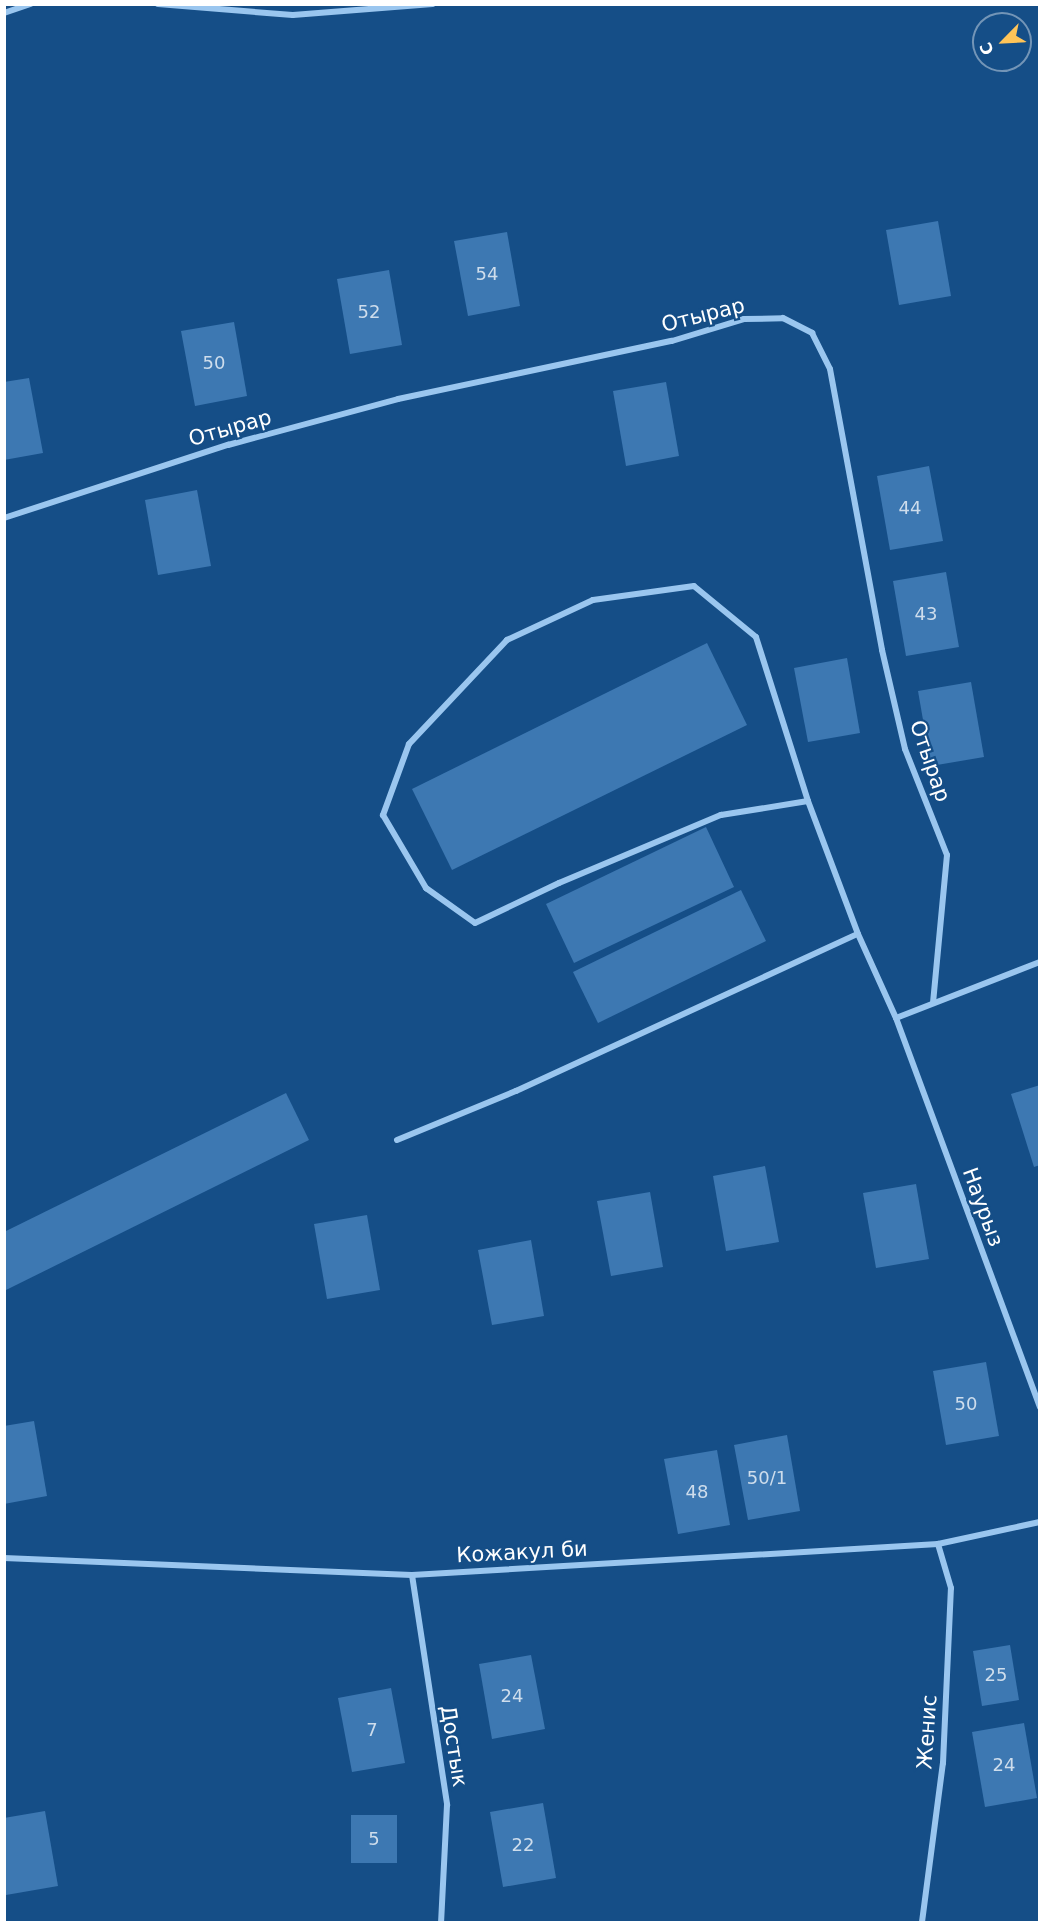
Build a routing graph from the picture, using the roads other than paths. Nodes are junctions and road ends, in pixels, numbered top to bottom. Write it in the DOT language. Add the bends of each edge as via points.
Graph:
graph roads {
  1 [pos="30,4"];
  2 [pos="158,4"];
  3 [pos="433,4"];
  4 [pos="4,13"];
  5 [pos="4,518"];
  6 [pos="808,801"];
  7 [pos="858,934"];
  8 [pos="1040,962"];
  9 [pos="933,1002"];
  10 [pos="896,1018"];
  11 [pos="397,1140"];
  12 [pos="1040,1407"];
  13 [pos="1040,1522"];
  14 [pos="938,1544"];
  15 [pos="4,1558"];
  16 [pos="412,1575"];
  17 [pos="441,1923"];
  18 [pos="922,1923"];
  1 -- 4 [label="street"];
  2 -- 3 [label="street" via="293,15"];
  5 -- 9 [label="street, Отырар" via="228,445 398,399 672,341 744,319 783,318 813,333 830,369 882,650 905,749 947,855"];
  6 -- 6 [label="street, Наурыз" via="721,815 559,883 476,923 426,888 383,816 409,744 507,640 593,600 694,586 756,637"];
  6 -- 7 [label="street, Наурыз"];
  7 -- 10 [label="street, Наурыз"];
  7 -- 11 [label="street" via="516,1091"];
  8 -- 9 [label="street"];
  9 -- 10 [label="street"];
  10 -- 12 [label="street, Наурыз"];
  13 -- 14 [label="street, Кожакул би"];
  14 -- 16 [label="street, Кожакул би"];
  14 -- 18 [label="street, Женис" via="951,1588 943,1763"];
  15 -- 16 [label="street, Кожакул би"];
  16 -- 17 [label="street, Достык" via="447,1805"];
}
